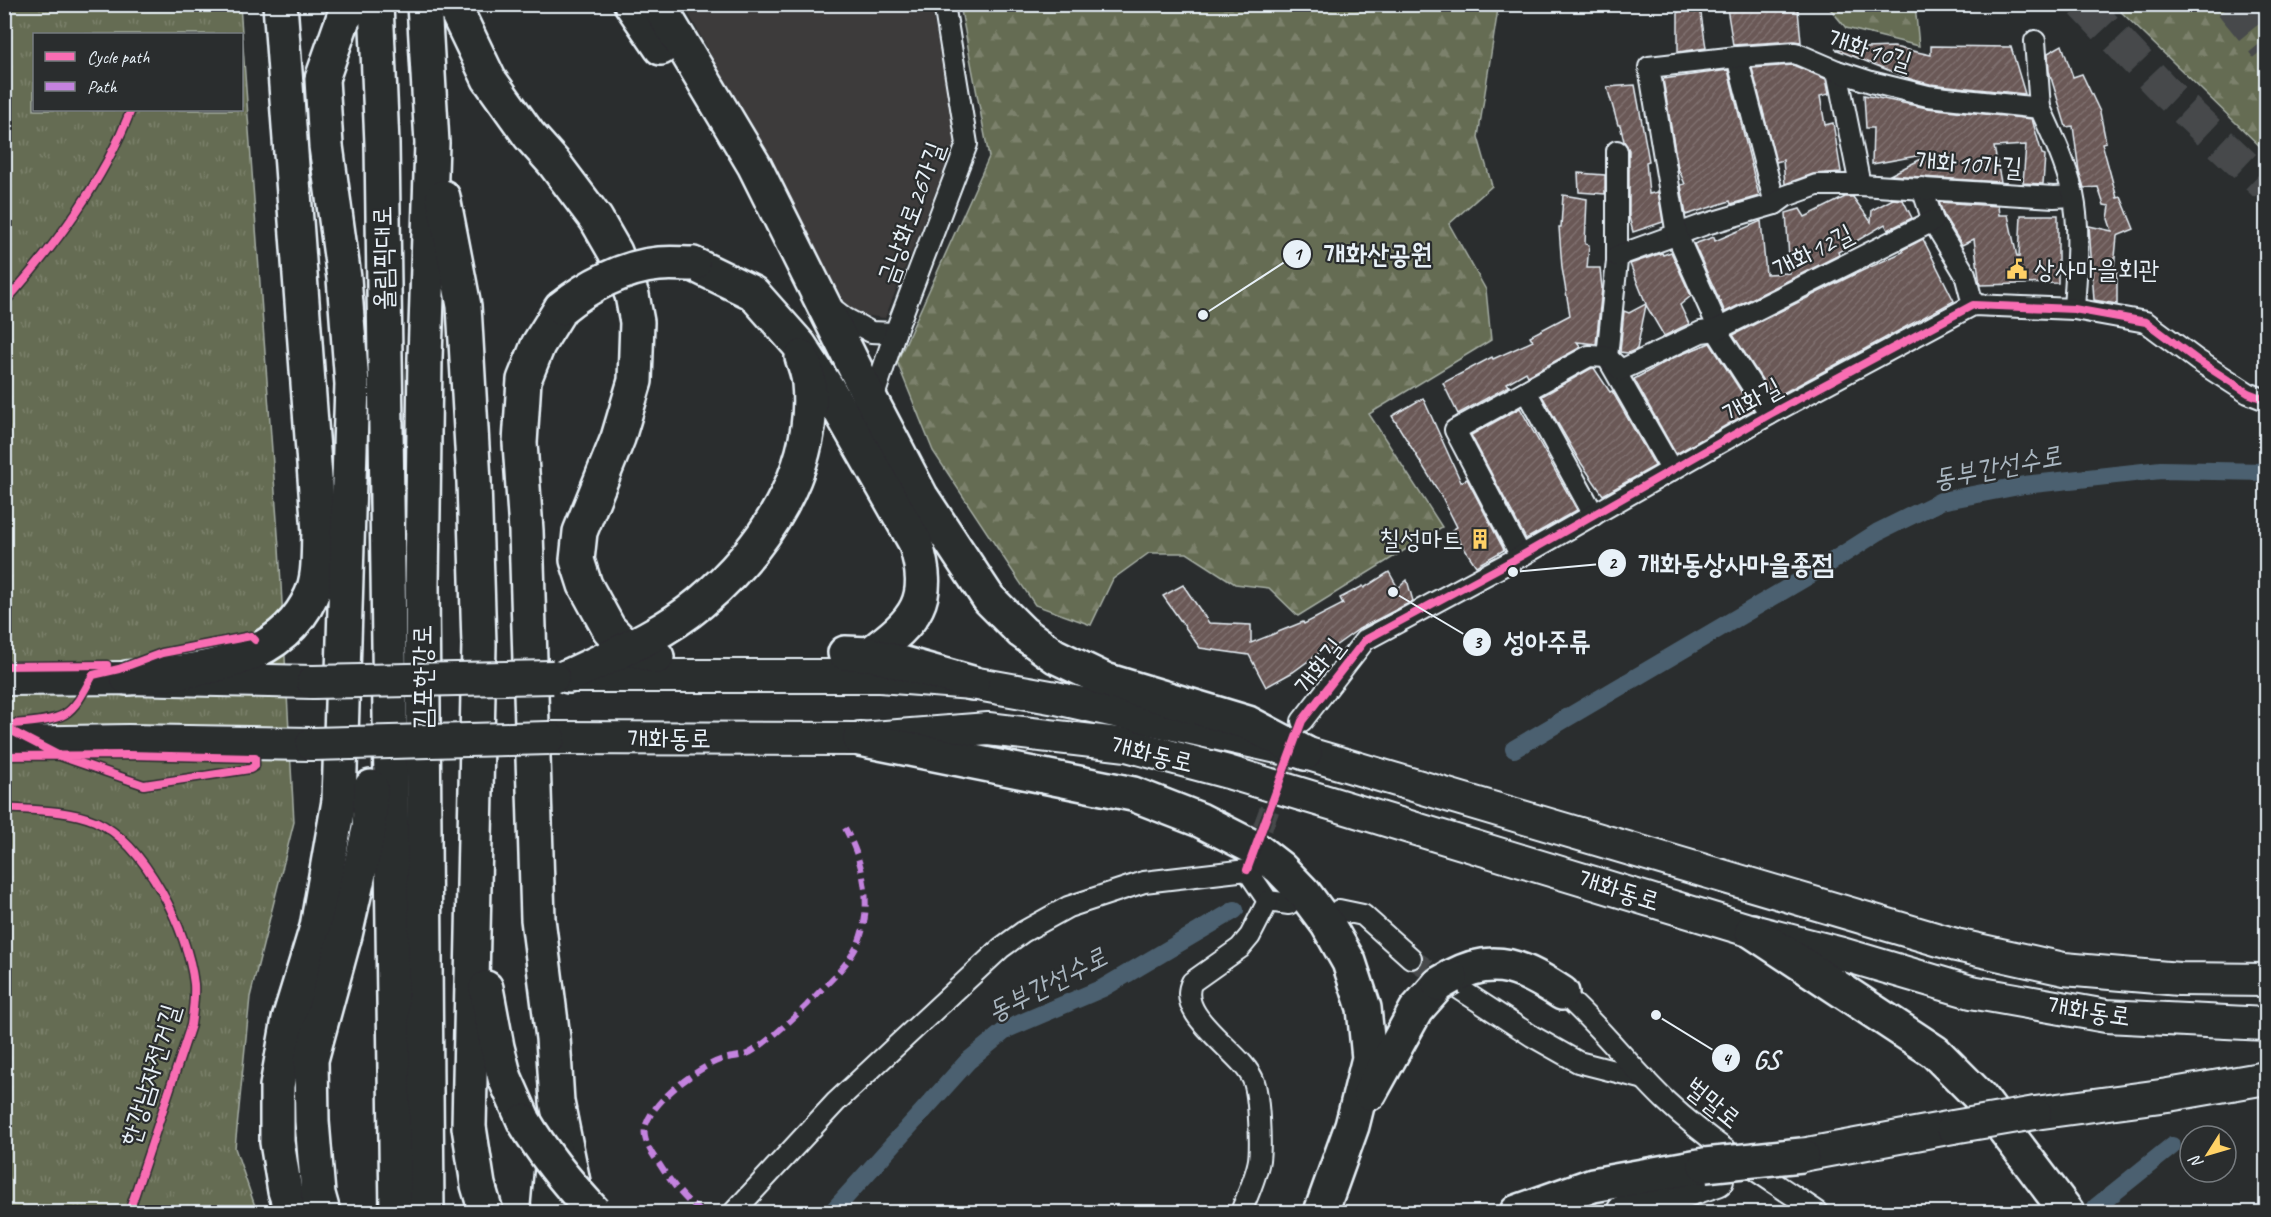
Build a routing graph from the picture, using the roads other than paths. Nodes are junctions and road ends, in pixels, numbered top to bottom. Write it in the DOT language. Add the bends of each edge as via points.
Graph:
graph roads {
  1 [pos="280,4"];
  2 [pos="354,4"];
  3 [pos="376,4"];
  4 [pos="424,4"];
  5 [pos="453,4"];
  6 [pos="631,4"];
  7 [pos="658,4"];
  8 [pos="944,4"];
  9 [pos="2035,41"];
  10 [pos="1737,57"];
  11 [pos="1837,71"];
  12 [pos="2040,108"];
  13 [pos="432,142"];
  14 [pos="1617,151"];
  15 [pos="1860,185"];
  16 [pos="1922,188"];
  17 [pos="2073,196"];
  18 [pos="1775,204"];
  19 [pos="1933,221"];
  20 [pos="1677,235"];
  21 [pos="1617,255"];
  22 [pos="820,299"];
  23 [pos="1973,305"];
  24 [pos="2074,309"];
  25 [pos="1716,330"];
  26 [pos="896,333"];
  27 [pos="841,340"];
  28 [pos="800,346"];
  29 [pos="1607,357"];
  30 [pos="1526,391"];
  31 [pos="2266,400"];
  32 [pos="872,402"];
  33 [pos="1770,414"];
  34 [pos="1671,469"];
  35 [pos="388,512"];
  36 [pos="1594,515"];
  37 [pos="1521,556"];
  38 [pos="643,652"];
  39 [pos="561,677"];
  40 [pos="128,678"];
  41 [pos="4,679"];
  42 [pos="972,684"];
  43 [pos="1302,721"];
  44 [pos="860,739"];
  45 [pos="4,743"];
  46 [pos="1305,753"];
  47 [pos="1268,901"];
  48 [pos="1289,904"];
  49 [pos="1339,910"];
  50 [pos="472,914"];
  51 [pos="1752,931"];
  52 [pos="1411,958"];
  53 [pos="2258,976"];
  54 [pos="1449,983"];
  55 [pos="1562,993"];
  56 [pos="2266,1023"];
  57 [pos="2266,1078"];
  58 [pos="1646,1079"];
  59 [pos="557,1101"];
  60 [pos="1352,1126"];
  61 [pos="1802,1155"];
  62 [pos="1711,1172"];
  63 [pos="321,1203"];
  64 [pos="2065,1210"];
  65 [pos="292,1212"];
  66 [pos="397,1212"];
  67 [pos="427,1212"];
  68 [pos="486,1212"];
  69 [pos="548,1212"];
  70 [pos="581,1212"];
  71 [pos="594,1212"];
  72 [pos="734,1212"];
  73 [pos="1241,1212"];
  74 [pos="1321,1212"];
  75 [pos="1517,1212"];
  76 [pos="1623,1212"];
  77 [pos="1818,1212"];
  1 -- 40 [label="highway" via="319,532 312,595 296,623 262,649 199,671"];
  2 -- 65 [label="highway" via="344,19 322,79 352,384 339,801 317,927 289,1019 277,1086 276,1142"];
  3 -- 35 [label="highway, 올림픽대로"];
  4 -- 13 [label="highway"];
  5 -- 38 [label="highway" via="489,79 509,110 596,219 615,252 632,295 637,322 634,381 618,438 580,532 578,560 585,585 609,629"];
  6 -- 27 [label="highway" via="690,94 800,283"];
  7 -- 22 [label="highway" via="754,165"];
  8 -- 26 [label="street, 금낭화로26가길" via="967,144"];
  9 -- 12 [label="street"];
  10 -- 11 [label="street, 개화10길" via="1795,53"];
  10 -- 18 [label="street"];
  10 -- 20 [label="street, 개화10길" via="1649,67"];
  11 -- 12 [label="street, 개화10길" via="1928,96"];
  11 -- 15 [label="street"];
  12 -- 17 [label="street" via="2062,158"];
  13 -- 50 [label="highway" via="464,306 473,458 479,644"];
  13 -- 67 [label="highway, 김포한강로" via="422,585"];
  14 -- 21 [label="street"];
  15 -- 16 [label="street, 개화10가길"];
  15 -- 18 [label="street, 개화10가길" via="1817,184"];
  16 -- 17 [label="street, 개화10가길"];
  16 -- 19 [label="street"];
  17 -- 24 [label="street" via="2078,247"];
  18 -- 20 [label="street, 개화10가길"];
  19 -- 23 [label="street" via="1965,274"];
  19 -- 25 [label="street, 개화12길"];
  20 -- 21 [label="street"];
  20 -- 25 [label="street"];
  21 -- 29 [label="street"];
  22 -- 26 [label="street" via="870,332"];
  22 -- 27 [label="highway"];
  23 -- 24 [label="street"];
  23 -- 33 [label="street, 개화길"];
  24 -- 31 [label="street" via="2146,322 2214,371"];
  25 -- 29 [label="street, 개화12길" via="1701,332 1621,370"];
  25 -- 33 [label="street"];
  26 -- 32 [label="street, 금낭화로26가길"];
  27 -- 32 [label="highway"];
  28 -- 38 [label="highway" via="809,382 809,418 786,501 733,572 659,631"];
  28 -- 42 [label="highway" via="915,542 922,564 924,588 915,611 891,639 857,654"];
  28 -- 59 [label="highway, bridge" via="753,293 693,264 660,264 607,279 561,308 538,345 524,380 520,442 538,919"];
  29 -- 30 [label="street, 개화12길" via="1589,356"];
  29 -- 34 [label="street"];
  30 -- 36 [label="street"];
  30 -- 37 [label="street, 개화12길" via="1455,430"];
  32 -- 46 [label="highway" via="921,496 989,599 1022,632 1055,656 1105,680 1248,723"];
  33 -- 34 [label="street, 개화길"];
  34 -- 36 [label="street, 개화길"];
  35 -- 63 [label="highway" via="369,829 311,1060 312,1121"];
  35 -- 66 [label="highway, 김포한강로"];
  36 -- 37 [label="street, 개화길"];
  37 -- 43 [label="street, 개화길" via="1365,640"];
  38 -- 39 [label="highway"];
  39 -- 40 [label="main road, 개화동로, bridge" via="313,682"];
  39 -- 42 [label="main road, 개화동로" via="880,676"];
  40 -- 41 [label="main road, 개화동로"];
  42 -- 46 [label="main road, 개화동로" via="1056,698"];
  44 -- 45 [label="main road, 개화동로, bridge"];
  44 -- 51 [label="main road, 개화동로" via="988,729 1127,745"];
  44 -- 60 [label="highway" via="1133,794 1200,820 1253,847 1280,868 1328,925 1349,962 1364,1008 1369,1058"];
  46 -- 53 [label="main road, 개화동로" via="1956,945 2064,969 2180,979"];
  47 -- 48 [label="street"];
  47 -- 72 [label="street" via="1247,870 1144,882 1068,907 1023,932 836,1102"];
  47 -- 73 [label="street" via="1240,948 1192,982 1188,989 1188,998 1199,1019 1248,1070 1254,1082 1258,1160"];
  49 -- 52 [label="street" via="1363,915"];
  50 -- 68 [label="highway" via="469,1127"];
  50 -- 71 [label="highway, bridge" via="505,1078 543,1152"];
  51 -- 56 [label="main road, 개화동로" via="1971,992 2106,1016"];
  51 -- 64 [label="highway" via="1935,1052 1980,1097"];
  54 -- 55 [label="highway" via="1467,968 1492,964 1539,978"];
  54 -- 58 [label="street" via="1578,1062"];
  54 -- 60 [label="highway" via="1416,1010"];
  55 -- 58 [label="street, 벌말로"];
  57 -- 61 [label="main road, bridge" via="2035,1113"];
  58 -- 77 [label="street, 벌말로" via="1701,1131"];
  59 -- 69 [label="highway"];
  59 -- 70 [label="highway"];
  60 -- 74 [label="highway"];
  61 -- 62 [label="highway, bridge"];
  62 -- 75 [label="highway" via="1593,1185"];
  62 -- 76 [label="main road"];
}
